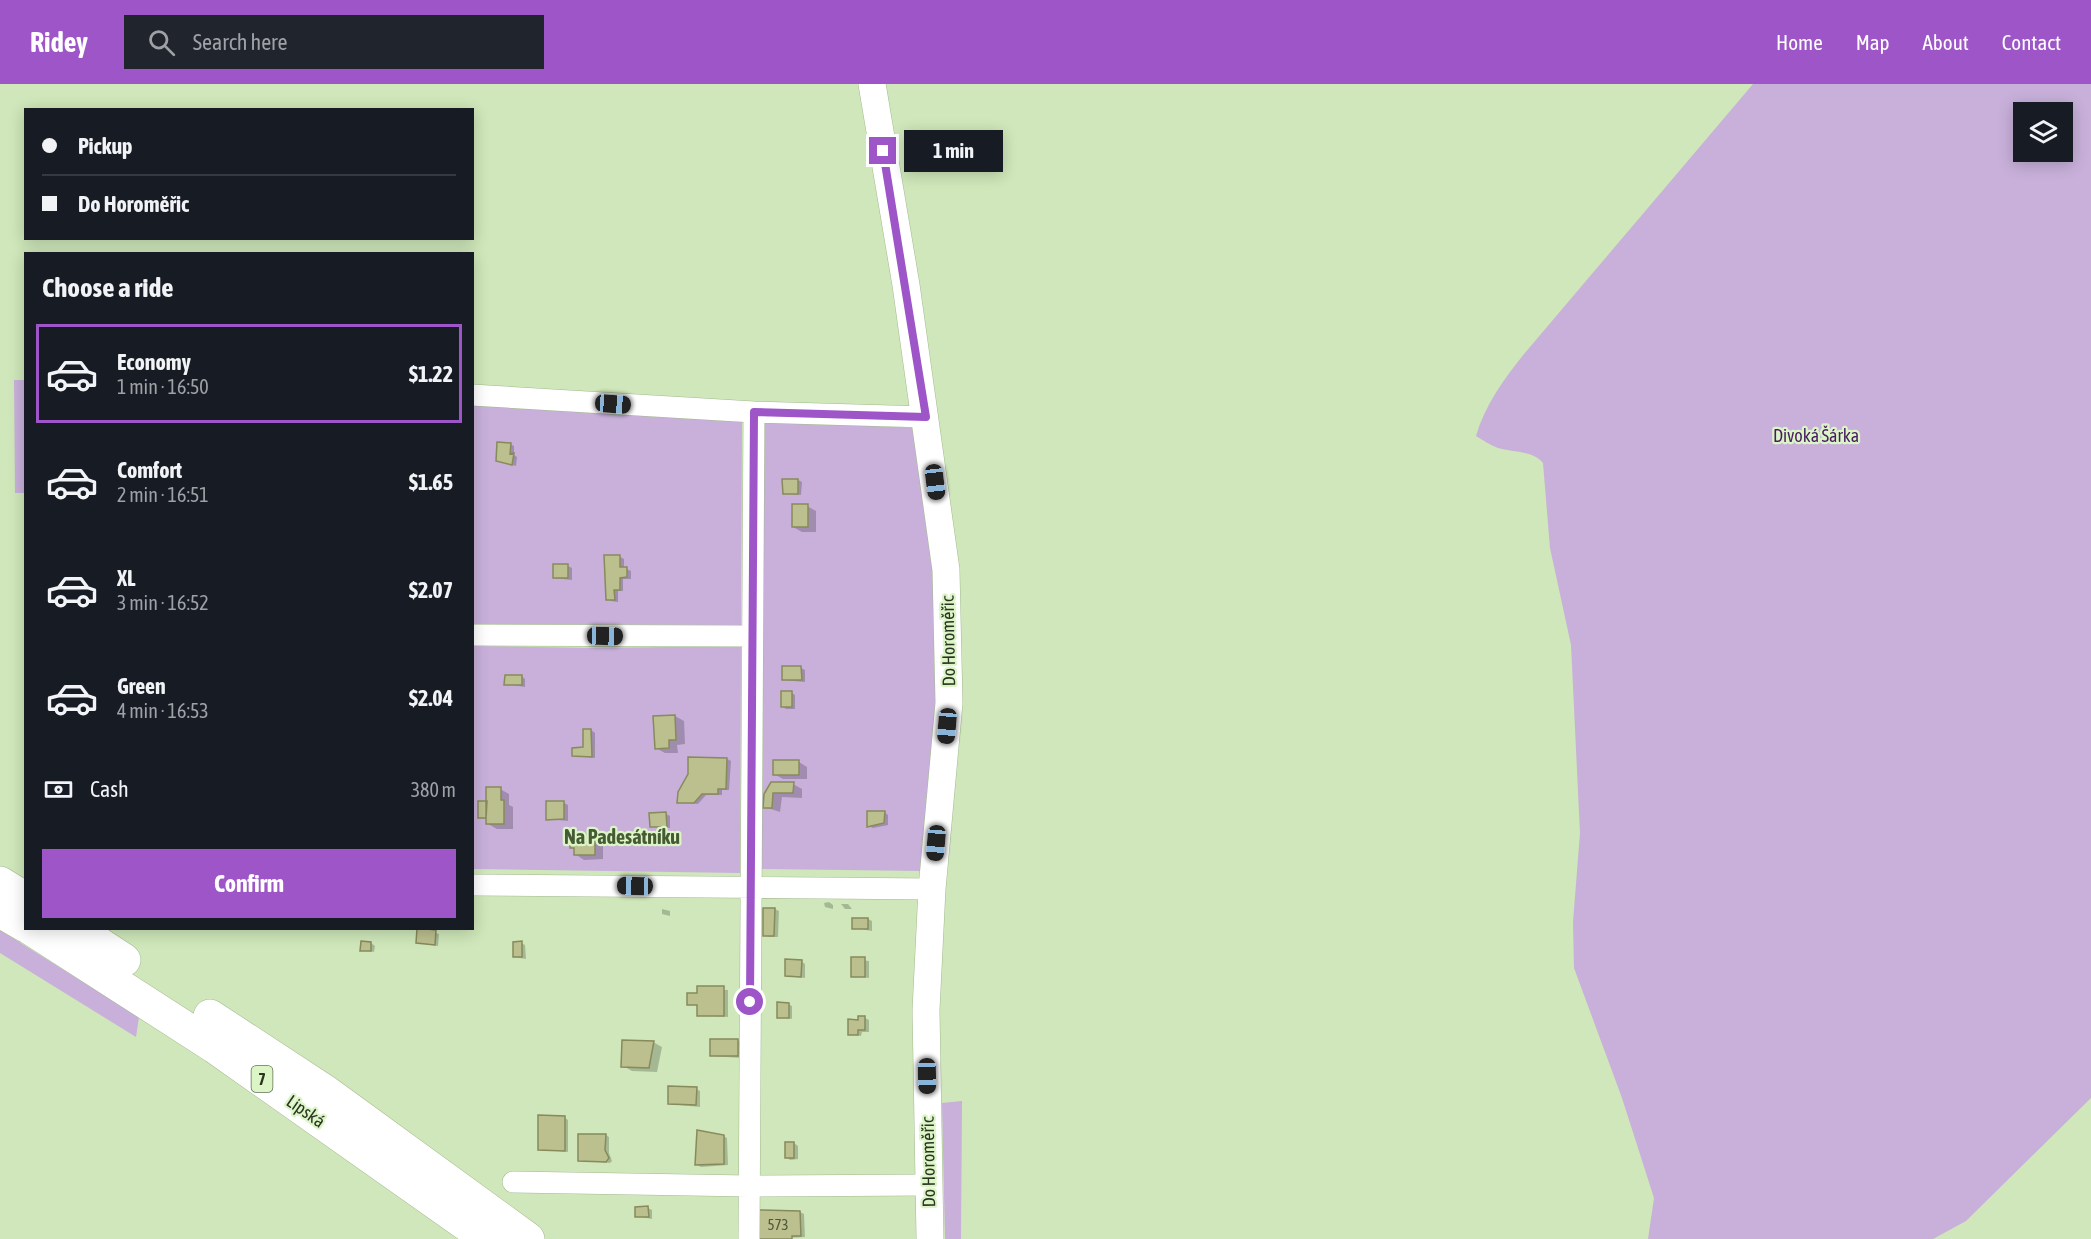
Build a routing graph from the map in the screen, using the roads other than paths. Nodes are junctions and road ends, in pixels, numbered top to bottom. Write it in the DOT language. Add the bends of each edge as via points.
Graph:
graph roads {
  1 [pos="872,84"];
  2 [pos="474,395"];
  3 [pos="754,412"];
  4 [pos="926,417"];
  5 [pos="474,635"];
  6 [pos="751,636"];
  7 [pos="0,883"];
  8 [pos="474,885"];
  9 [pos="751,887"];
  10 [pos="932,889"];
  11 [pos="24,898"];
  12 [pos="0,911"];
  13 [pos="24,925"];
  14 [pos="33,930"];
  15 [pos="78,930"];
  16 [pos="513,1182"];
  17 [pos="928,1185"];
  18 [pos="749,1186"];
  19 [pos="487,1239"];
  20 [pos="528,1239"];
  21 [pos="749,1239"];
  22 [pos="930,1239"];
  1 -- 4 [label="street, Do Horoměřic"];
  2 -- 3 [label="street"];
  3 -- 4 [label="street"];
  3 -- 6 [label="street"];
  4 -- 10 [label="street, Do Horoměřic" via="946,570 949,703"];
  5 -- 6 [label="street"];
  6 -- 9 [label="street"];
  7 -- 11 [label="highway"];
  8 -- 9 [label="street"];
  9 -- 10 [label="street"];
  9 -- 18 [label="street"];
  10 -- 17 [label="street, Do Horoměřic" via="926,1010"];
  12 -- 13 [label="highway"];
  14 -- 19 [label="highway, Lipská / 7" via="215,1047"];
  15 -- 20 [label="highway, Lipská / 7" via="326,1092"];
  16 -- 18 [label="street"];
  17 -- 18 [label="street"];
  17 -- 22 [label="street, Do Horoměřic"];
  18 -- 21 [label="street"];
}
